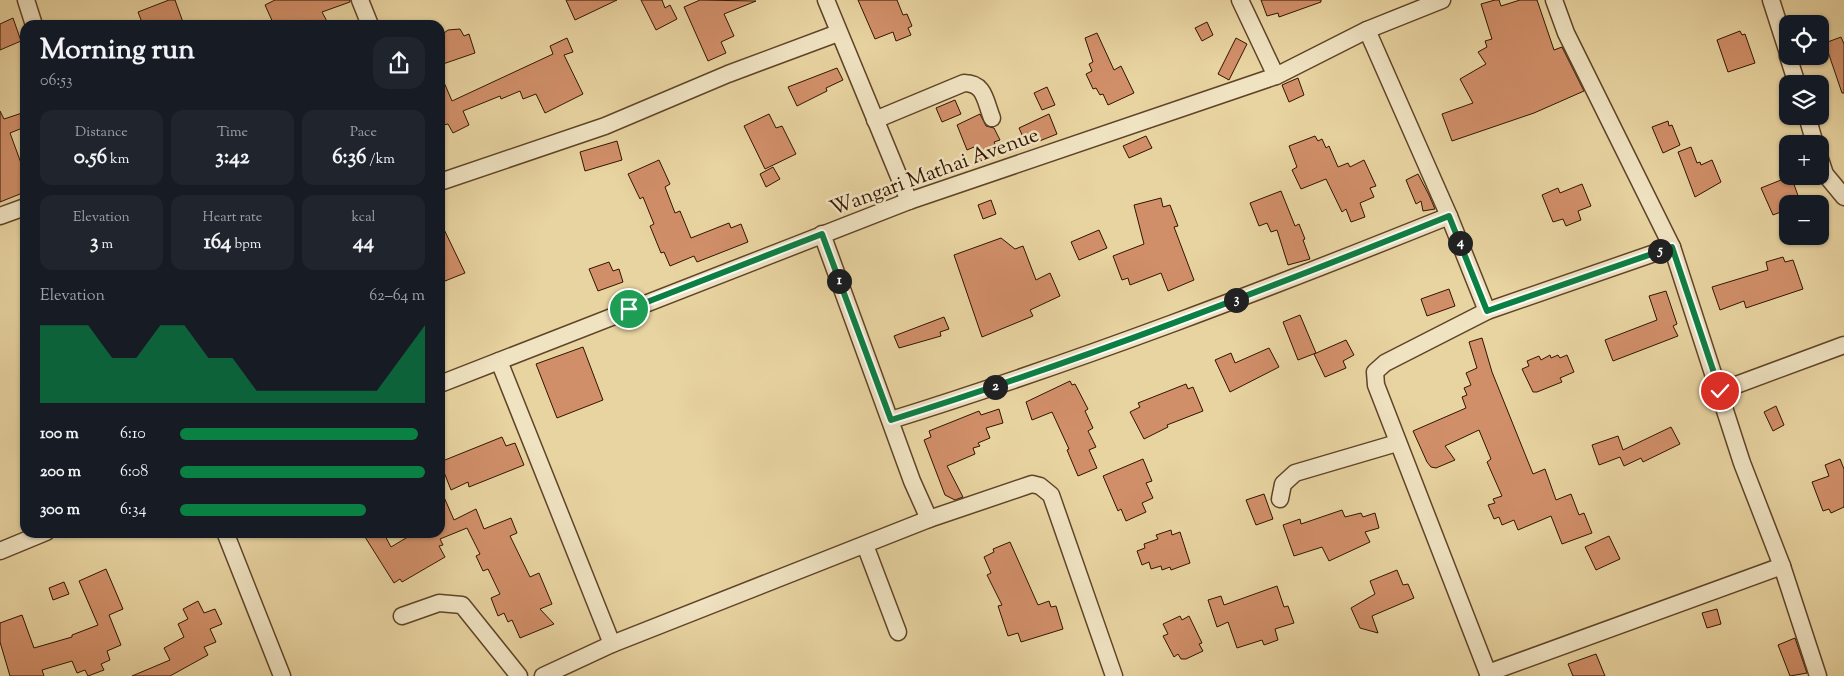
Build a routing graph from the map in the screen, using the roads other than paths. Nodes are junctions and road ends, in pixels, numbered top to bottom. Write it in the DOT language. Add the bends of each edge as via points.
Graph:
graph roads {
  1 [pos="26,0"];
  2 [pos="360,0"];
  3 [pos="826,0"];
  4 [pos="1240,0"];
  5 [pos="1442,0"];
  6 [pos="1554,0"];
  7 [pos="1771,0"];
  8 [pos="32,20"];
  9 [pos="368,20"];
  10 [pos="1779,26"];
  11 [pos="1367,30"];
  12 [pos="838,33"];
  13 [pos="1276,76"];
  14 [pos="992,118"];
  15 [pos="874,120"];
  16 [pos="1829,179"];
  17 [pos="445,180"];
  18 [pos="1844,197"];
  19 [pos="908,200"];
  20 [pos="20,209"];
  21 [pos="0,216"];
  22 [pos="1449,216"];
  23 [pos="822,234"];
  24 [pos="1672,247"];
  25 [pos="1487,311"];
  26 [pos="1844,344"];
  27 [pos="499,361"];
  28 [pos="445,382"];
  29 [pos="1720,391"];
  30 [pos="891,420"];
  31 [pos="1397,443"];
  32 [pos="1280,499"];
  33 [pos="929,519"];
  34 [pos="31,538"];
  35 [pos="227,538"];
  36 [pos="864,545"];
  37 [pos="0,551"];
  38 [pos="1782,566"];
  39 [pos="402,616"];
  40 [pos="898,632"];
  41 [pos="612,644"];
  42 [pos="1489,675"];
  43 [pos="282,676"];
  44 [pos="519,676"];
  45 [pos="543,676"];
  46 [pos="1114,676"];
  47 [pos="1818,676"];
  1 -- 8 [label="street"];
  2 -- 9 [label="street"];
  3 -- 12 [label="street"];
  4 -- 13 [label="street"];
  5 -- 11 [label="street, Wangari Mathai Avenue"];
  6 -- 24 [label="street" via="1566,33"];
  7 -- 10 [label="street"];
  11 -- 13 [label="street, Wangari Mathai Avenue"];
  11 -- 22 [label="street"];
  12 -- 15 [label="street"];
  12 -- 17 [label="street" via="728,74 605,126"];
  13 -- 19 [label="street, Wangari Mathai Avenue"];
  14 -- 15 [label="street" via="980,87 964,83"];
  15 -- 19 [label="street"];
  16 -- 18 [label="street"];
  19 -- 23 [label="street, Wangari Mathai Avenue"];
  20 -- 21 [label="street"];
  22 -- 25 [label="street"];
  22 -- 30 [label="street" via="1303,275 1013,382"];
  23 -- 27 [label="street, Wangari Mathai Avenue"];
  23 -- 30 [label="street"];
  24 -- 25 [label="street"];
  24 -- 29 [label="street"];
  25 -- 31 [label="street" via="1385,363 1375,372 1376,385"];
  26 -- 29 [label="street"];
  27 -- 28 [label="street, Wangari Mathai Avenue"];
  27 -- 41 [label="street"];
  29 -- 38 [label="street" via="1742,463"];
  30 -- 33 [label="street"];
  31 -- 32 [label="street" via="1295,473 1284,484"];
  31 -- 42 [label="street"];
  33 -- 36 [label="street"];
  33 -- 46 [label="street" via="1032,484 1051,495"];
  34 -- 37 [label="street"];
  35 -- 43 [label="street"];
  36 -- 40 [label="street"];
  36 -- 41 [label="street"];
  38 -- 42 [label="street"];
  38 -- 47 [label="street"];
  39 -- 44 [label="street" via="439,603 462,606"];
  41 -- 45 [label="street"];
}
